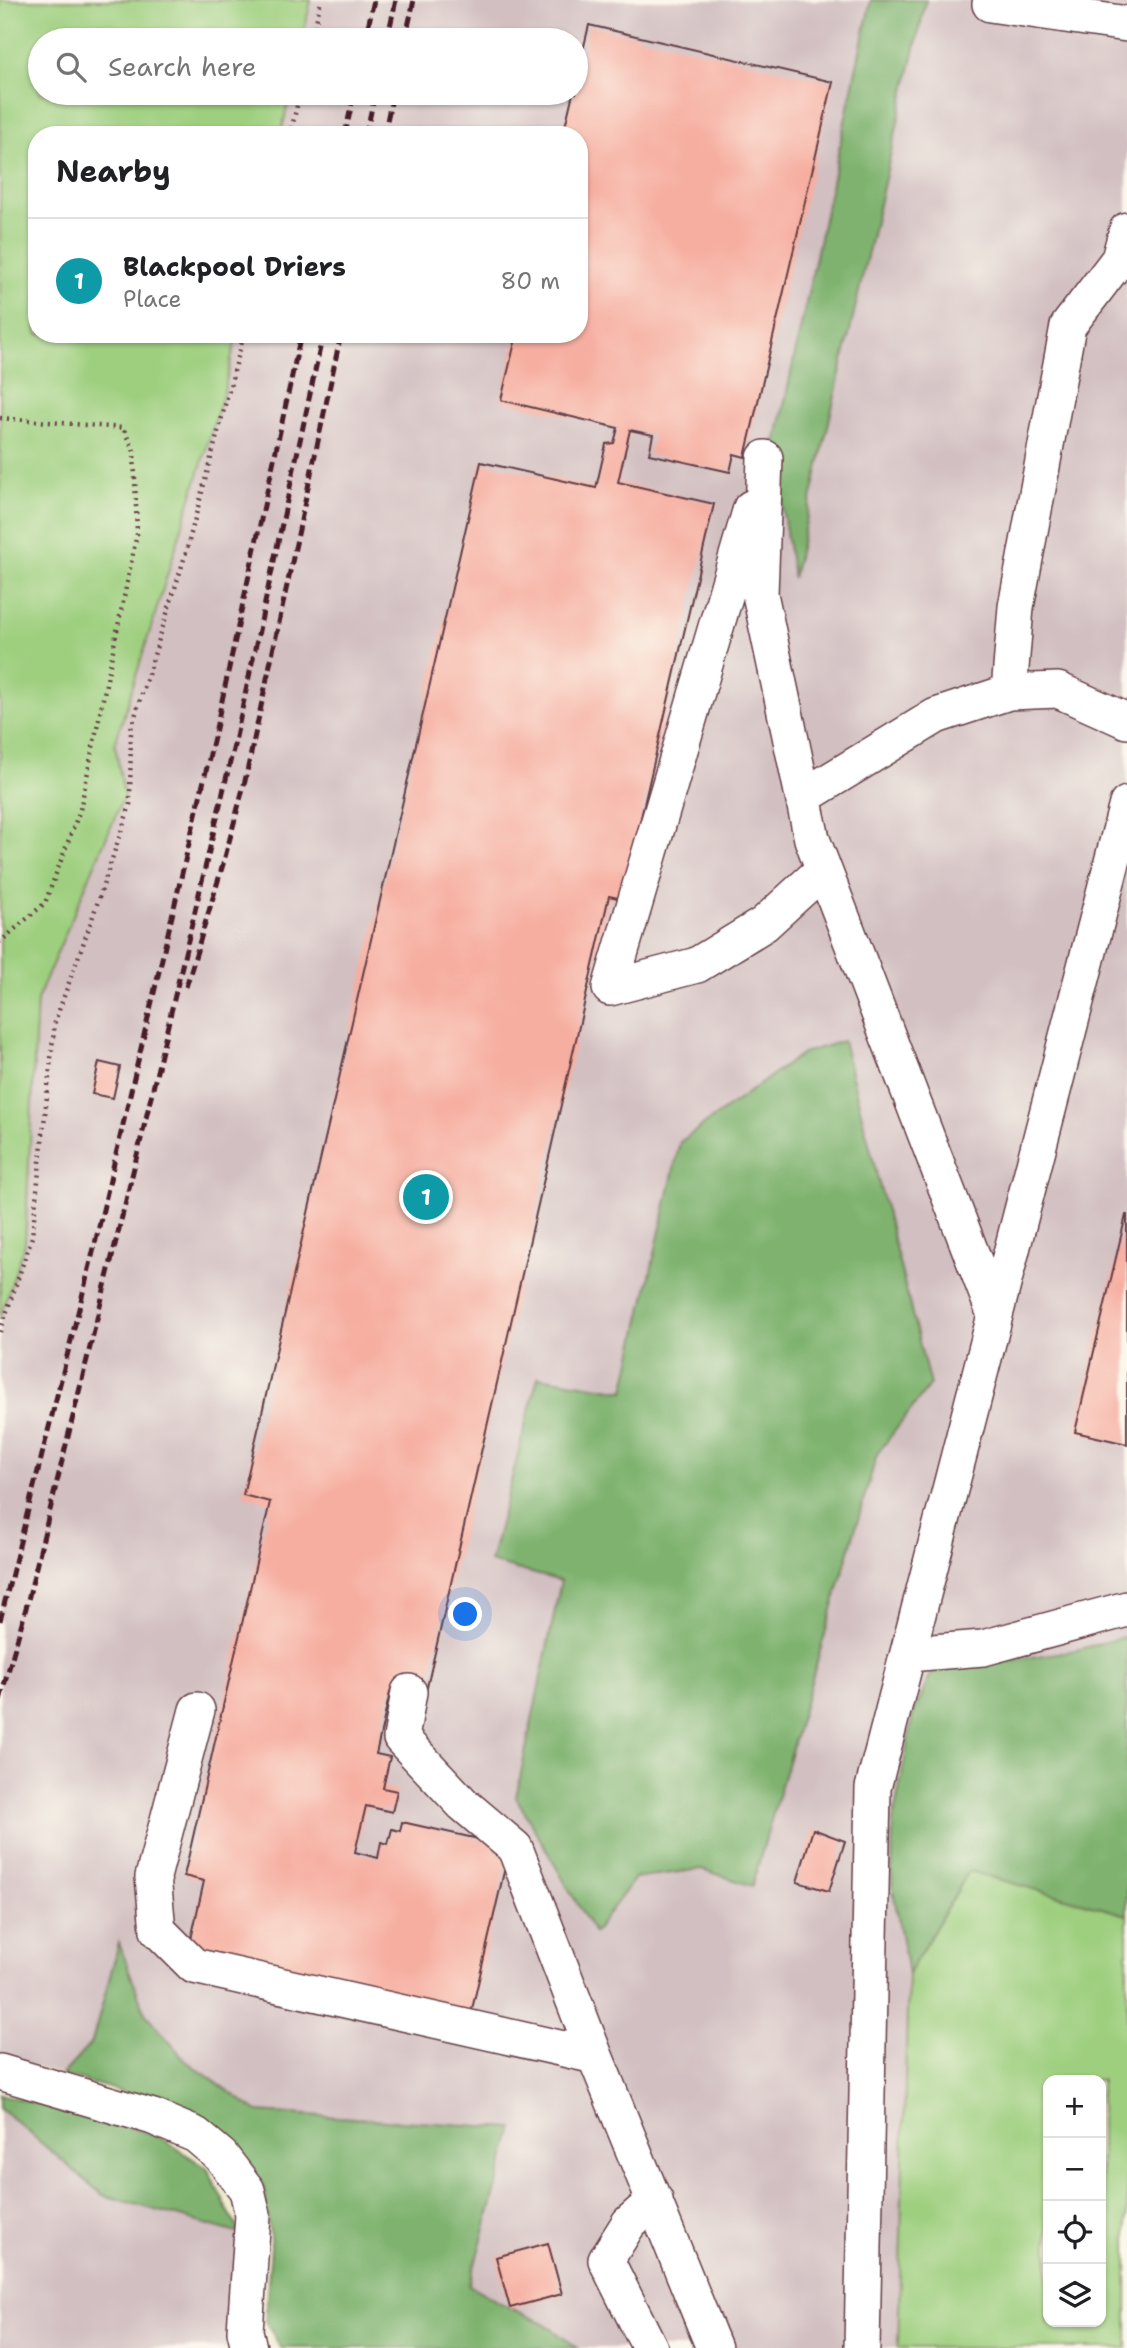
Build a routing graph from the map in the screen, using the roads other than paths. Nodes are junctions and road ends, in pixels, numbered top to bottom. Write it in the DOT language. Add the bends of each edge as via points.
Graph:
graph roads {
  1 [pos="990,4"];
  2 [pos="1127,24"];
  3 [pos="1127,230"];
  4 [pos="1009,692"];
  5 [pos="1127,721"];
  6 [pos="803,797"];
  7 [pos="1127,804"];
  8 [pos="823,870"];
  9 [pos="995,1315"];
  10 [pos="1127,1609"];
  11 [pos="908,1654"];
  12 [pos="409,1692"];
  13 [pos="197,1710"];
  14 [pos="595,2056"];
  15 [pos="0,2071"];
  16 [pos="655,2200"];
  17 [pos="248,2348"];
  18 [pos="650,2348"];
  19 [pos="714,2348"];
  20 [pos="862,2348"];
  1 -- 2 [label="lane"];
  3 -- 4 [label="lane" via="1119,259 1068,326 1016,607"];
  4 -- 5 [label="lane" via="1058,690"];
  4 -- 6 [label="lane" via="936,716"];
  6 -- 8 [label="lane"];
  6 -- 8 [label="lane" via="760,594 765,458 610,988 697,965 764,924"];
  7 -- 9 [label="lane"];
  8 -- 9 [label="lane"];
  9 -- 11 [label="lane"];
  10 -- 11 [label="lane" via="983,1648"];
  11 -- 20 [label="lane" via="873,1788"];
  12 -- 14 [label="lane" via="401,1738 463,1804 515,1848"];
  13 -- 14 [label="lane" via="153,1877 158,1930 194,1966"];
  14 -- 16 [label="lane"];
  15 -- 17 [label="lane" via="153,2117 196,2135 221,2156 247,2190 253,2215 245,2331"];
  16 -- 18 [label="lane" via="629,2222 606,2260"];
  16 -- 19 [label="lane"];
}
